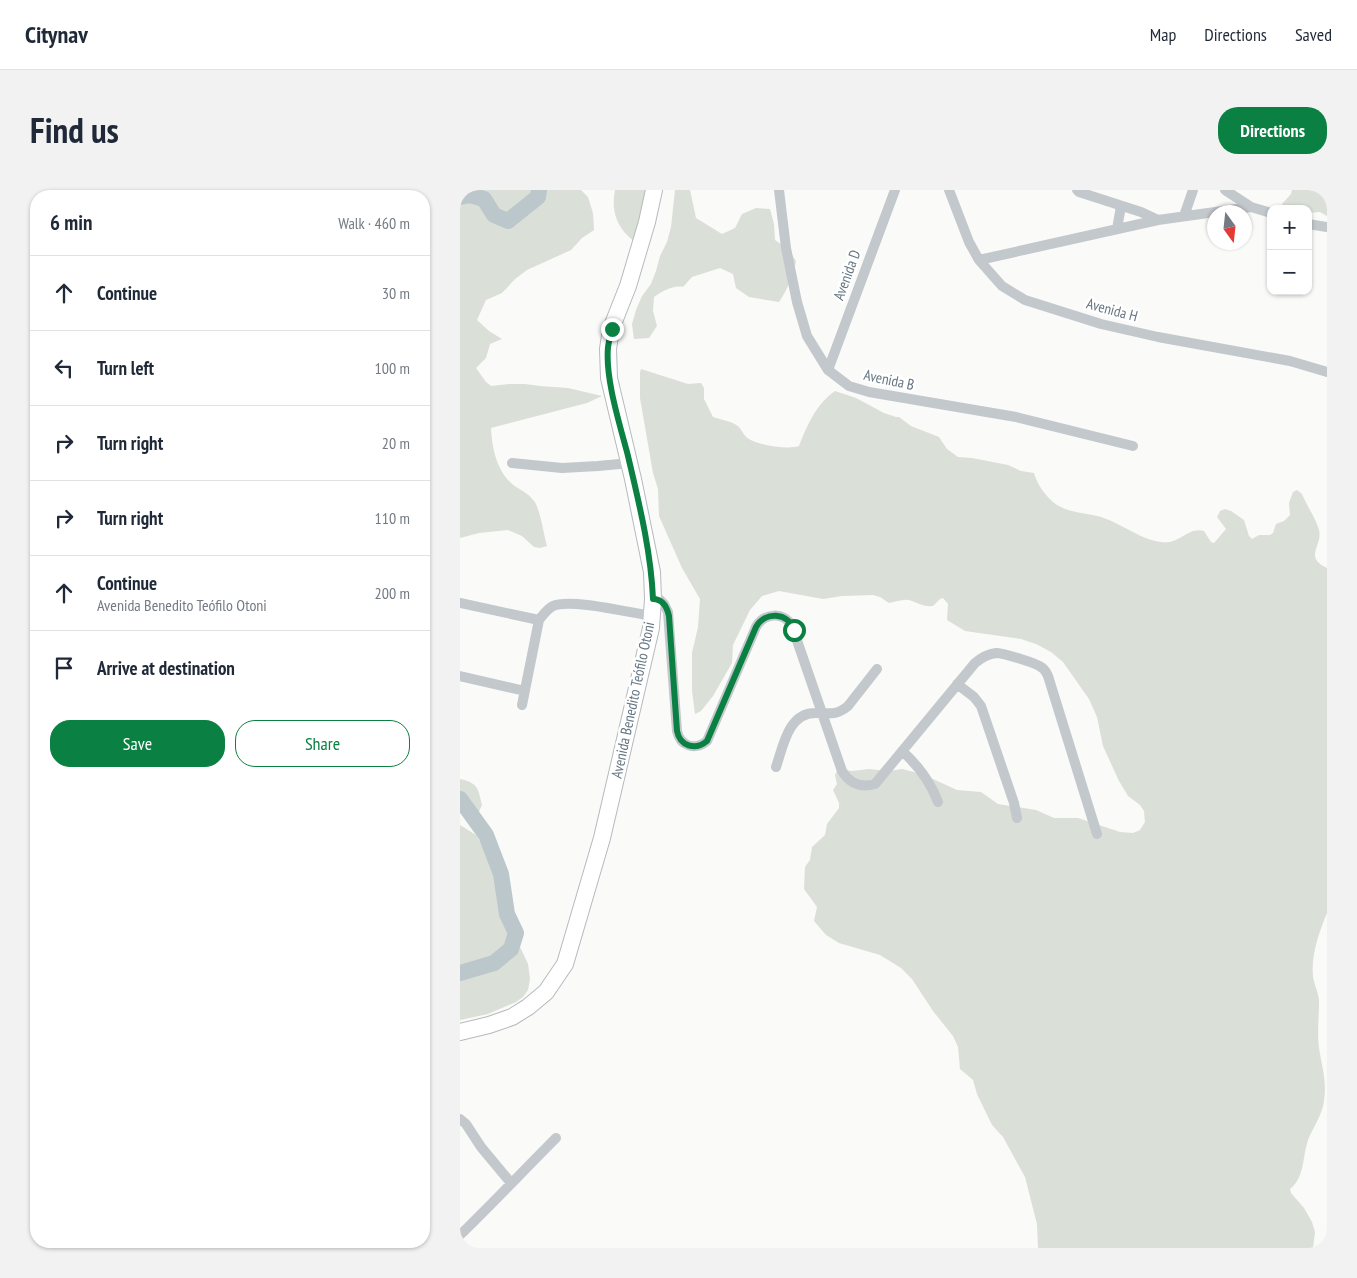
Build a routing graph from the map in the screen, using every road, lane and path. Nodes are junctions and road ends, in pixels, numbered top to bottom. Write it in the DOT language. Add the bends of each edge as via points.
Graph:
graph roads {
  1 [pos="654,190"];
  2 [pos="779,190"];
  3 [pos="895,190"];
  4 [pos="948,190"];
  5 [pos="1077,190"];
  6 [pos="1192,190"];
  7 [pos="1225,190"];
  8 [pos="1248,205"];
  9 [pos="1121,206"];
  10 [pos="1252,207"];
  11 [pos="1267,212"];
  12 [pos="1207,213"];
  13 [pos="1184,216"];
  14 [pos="1158,220"];
  15 [pos="1312,225"];
  16 [pos="1327,227"];
  17 [pos="1117,229"];
  18 [pos="979,260"];
  19 [pos="828,370"];
  20 [pos="1327,372"];
  21 [pos="1133,446"];
  22 [pos="512,463"];
  23 [pos="630,463"];
  24 [pos="653,599"];
  25 [pos="460,603"];
  26 [pos="652,616"];
  27 [pos="540,620"];
  28 [pos="877,670"];
  29 [pos="460,676"];
  30 [pos="957,684"];
  31 [pos="525,691"];
  32 [pos="522,705"];
  33 [pos="822,713"];
  34 [pos="902,752"];
  35 [pos="776,767"];
  36 [pos="938,802"];
  37 [pos="1017,818"];
  38 [pos="1097,834"];
  39 [pos="460,1032"];
  40 [pos="460,1119"];
  41 [pos="556,1138"];
  42 [pos="511,1183"];
  43 [pos="460,1235"];
  1 -- 23 [label="main road, Avenida Benedito Teófilo Otoni" via="608,349 609,378"];
  2 -- 19 [label="street, Avenida B" via="797,302 807,336"];
  3 -- 19 [label="street, Avenida D"];
  4 -- 18 [label="street, Avenida H" via="968,242"];
  5 -- 9 [label="street"];
  6 -- 13 [label="street"];
  7 -- 8 [label="street"];
  9 -- 14 [label="street"];
  9 -- 17 [label="street"];
  10 -- 11 [label="street"];
  12 -- 13 [label="street"];
  13 -- 14 [label="street"];
  14 -- 17 [label="street"];
  15 -- 16 [label="street"];
  17 -- 18 [label="street"];
  18 -- 20 [label="street, Avenida H" via="1002,286 1025,300 1101,324 1290,360"];
  19 -- 21 [label="street, Avenida B" via="849,386 869,392 1016,417"];
  22 -- 23 [label="street" via="562,468"];
  23 -- 24 [label="main road, Avenida Benedito Teófilo Otoni" via="652,572"];
  24 -- 26 [label="main road, Avenida Benedito Teófilo Otoni"];
  24 -- 33 [label="street" via="659,599 668,612 677,731 685,744 697,747 707,741 756,627 769,616 786,618 792,626"];
  25 -- 27 [label="street"];
  26 -- 27 [label="street" via="561,604 548,609"];
  26 -- 39 [label="main road, Avenida Benedito Teófilo Otoni" via="602,838 565,964 546,992 528,1007 512,1017"];
  27 -- 31 [label="street"];
  28 -- 33 [label="street" via="848,706 836,713"];
  29 -- 31 [label="street"];
  30 -- 34 [label="street"];
  30 -- 37 [label="street" via="981,706"];
  30 -- 38 [label="street" via="975,663 992,654 998,653 1043,668"];
  31 -- 32 [label="street"];
  33 -- 34 [label="street" via="842,771 853,783 875,784"];
  33 -- 35 [label="street" via="805,714 793,723"];
  34 -- 36 [label="street" via="924,774"];
  40 -- 42 [label="street"];
  41 -- 42 [label="street"];
  42 -- 43 [label="street"];
}
